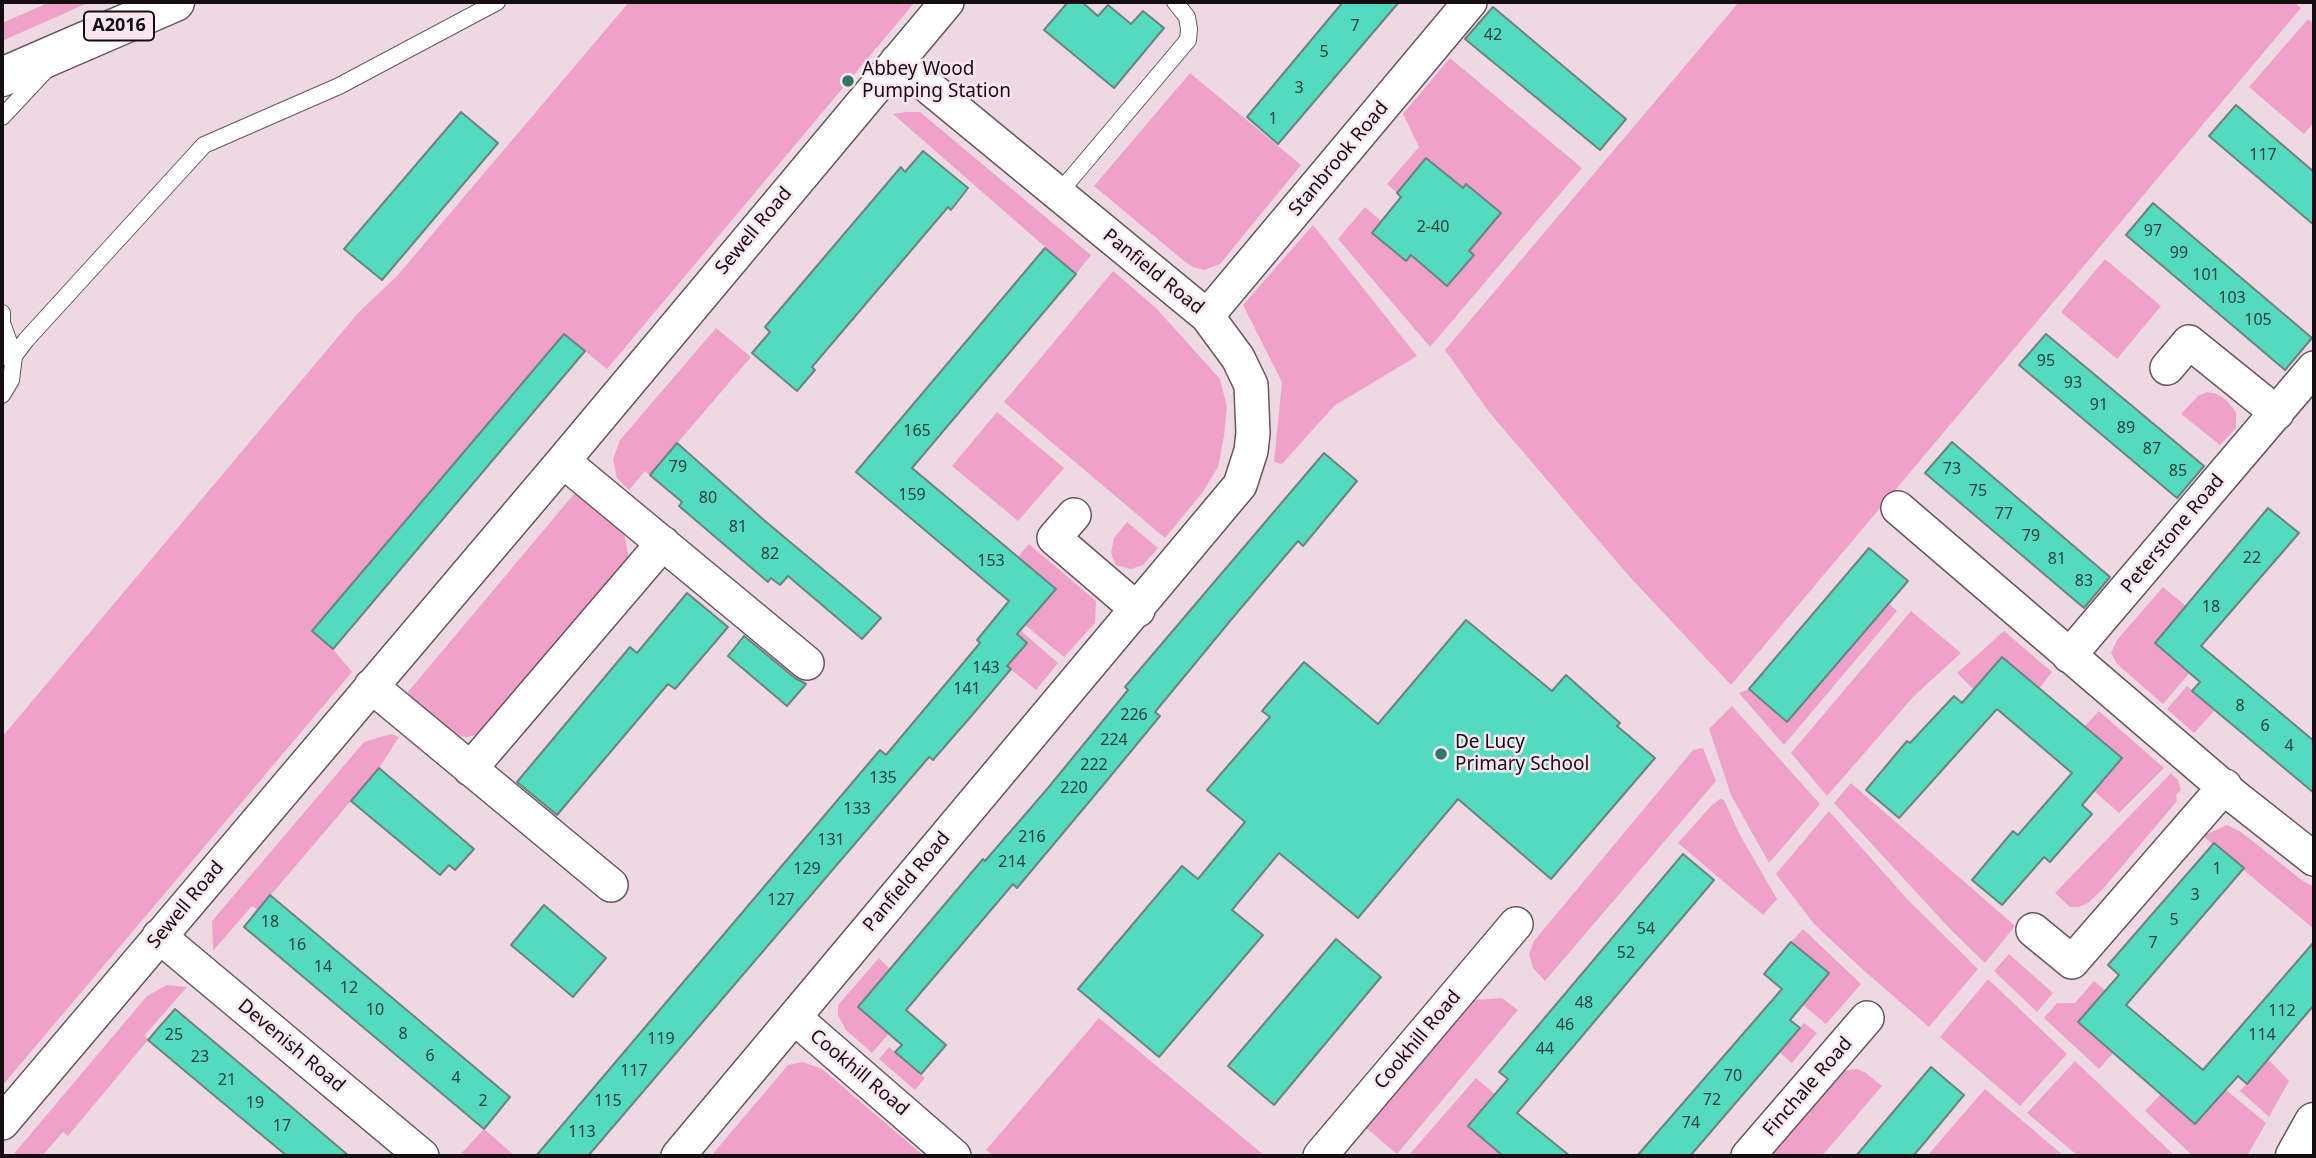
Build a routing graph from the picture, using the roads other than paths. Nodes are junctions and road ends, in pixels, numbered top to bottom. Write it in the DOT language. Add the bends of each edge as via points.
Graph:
graph roads {
  1 [pos="176,2"];
  2 [pos="497,2"];
  3 [pos="947,2"];
  4 [pos="1175,2"];
  5 [pos="1470,2"];
  6 [pos="64,51"];
  7 [pos="897,61"];
  8 [pos="2,77"];
  9 [pos="2,117"];
  10 [pos="1058,194"];
  11 [pos="2,313"];
  12 [pos="1207,316"];
  13 [pos="2,323"];
  14 [pos="8,357"];
  15 [pos="2167,368"];
  16 [pos="2314,368"];
  17 [pos="2,395"];
  18 [pos="2277,413"];
  19 [pos="563,461"];
  20 [pos="1898,508"];
  21 [pos="1074,515"];
  22 [pos="663,543"];
  23 [pos="1138,610"];
  24 [pos="2069,656"];
  25 [pos="807,663"];
  26 [pos="371,686"];
  27 [pos="470,769"];
  28 [pos="2225,786"];
  29 [pos="2314,859"];
  30 [pos="611,885"];
  31 [pos="1516,924"];
  32 [pos="2033,930"];
  33 [pos="159,936"];
  34 [pos="795,1018"];
  35 [pos="1867,1018"];
  36 [pos="2314,1122"];
  37 [pos="2,1123"];
  38 [pos="422,1156"];
  39 [pos="678,1156"];
  40 [pos="954,1156"];
  41 [pos="1320,1156"];
  42 [pos="1748,1156"];
  43 [pos="2295,1156"];
  1 -- 6 [label="main road, A2016"];
  2 -- 14 [label="lane" via="339,86 204,145"];
  3 -- 7 [label="street, Sewell Road"];
  4 -- 10 [label="lane" via="1186,17 1188,40"];
  5 -- 12 [label="street, Stanbrook Road"];
  6 -- 8 [label="main road, A2016"];
  6 -- 9 [label="lane"];
  7 -- 10 [label="street, Panfield Road"];
  7 -- 19 [label="street, Sewell Road"];
  10 -- 12 [label="street, Panfield Road"];
  11 -- 13 [label="lane"];
  12 -- 23 [label="street, Panfield Road" via="1238,358 1251,385 1251,451 1240,485"];
  13 -- 14 [label="lane"];
  14 -- 17 [label="lane" via="11,380"];
  15 -- 18 [label="street" via="2189,342"];
  16 -- 18 [label="street, Peterstone Road"];
  18 -- 24 [label="street, Peterstone Road"];
  19 -- 22 [label="street"];
  19 -- 26 [label="street, Sewell Road"];
  20 -- 24 [label="street"];
  21 -- 23 [label="street" via="1054,538"];
  22 -- 25 [label="street"];
  22 -- 27 [label="street"];
  23 -- 34 [label="street, Panfield Road"];
  24 -- 28 [label="street"];
  26 -- 27 [label="street"];
  26 -- 33 [label="street, Sewell Road"];
  27 -- 30 [label="street"];
  28 -- 29 [label="street"];
  28 -- 32 [label="street" via="2072,962"];
  31 -- 41 [label="street, Cookhill Road"];
  33 -- 37 [label="street, Sewell Road"];
  33 -- 38 [label="street, Devenish Road"];
  34 -- 39 [label="street, Panfield Road"];
  34 -- 40 [label="street, Cookhill Road"];
  35 -- 42 [label="street, Finchale Road"];
  36 -- 43 [label="main road"];
}
